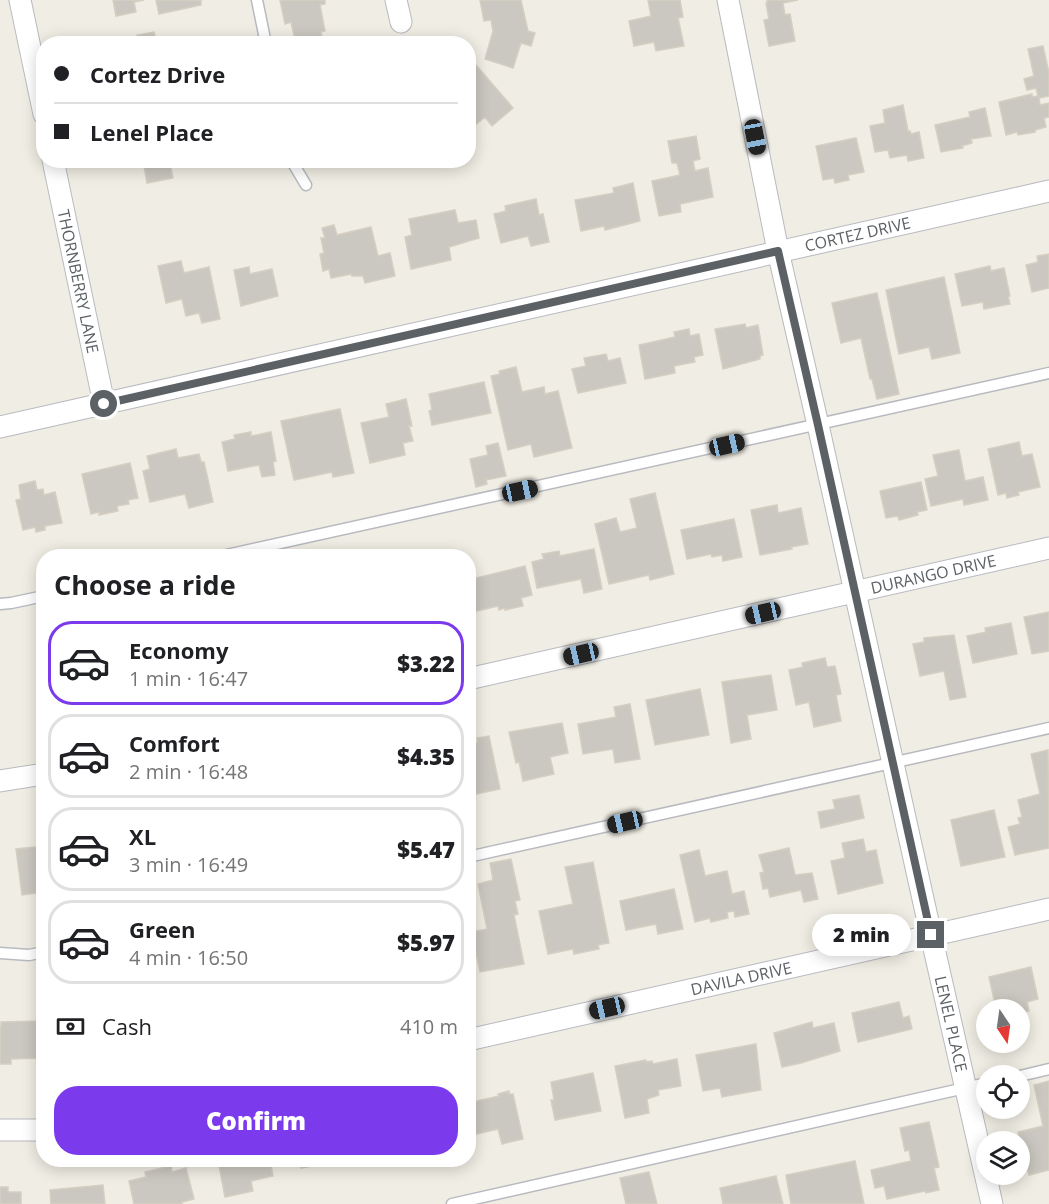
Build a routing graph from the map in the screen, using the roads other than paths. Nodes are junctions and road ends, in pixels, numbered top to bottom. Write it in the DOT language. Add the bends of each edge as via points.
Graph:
graph roads {
  1 [pos="20,0"];
  2 [pos="257,0"];
  3 [pos="396,0"];
  4 [pos="728,0"];
  5 [pos="401,22"];
  6 [pos="264,36"];
  7 [pos="36,76"];
  8 [pos="55,168"];
  9 [pos="295,168"];
  10 [pos="306,185"];
  11 [pos="1049,190"];
  12 [pos="778,251"];
  13 [pos="1049,373"];
  14 [pos="104,404"];
  15 [pos="818,425"];
  16 [pos="0,427"];
  17 [pos="1049,548"];
  18 [pos="254,549"];
  19 [pos="855,592"];
  20 [pos="36,598"];
  21 [pos="0,604"];
  22 [pos="476,677"];
  23 [pos="1049,728"];
  24 [pos="894,762"];
  25 [pos="36,775"];
  26 [pos="0,781"];
  27 [pos="476,855"];
  28 [pos="1049,909"];
  29 [pos="931,935"];
  30 [pos="0,953"];
  31 [pos="36,954"];
  32 [pos="476,1038"];
  33 [pos="1049,1069"];
  34 [pos="1030,1074"];
  35 [pos="976,1086"];
  36 [pos="966,1088"];
  37 [pos="0,1130"];
  38 [pos="36,1130"];
  39 [pos="452,1204"];
  40 [pos="992,1204"];
  1 -- 7 [label="street"];
  2 -- 6 [label="lane"];
  3 -- 5 [label="street"];
  4 -- 12 [label="street, LENEL PLACE"];
  8 -- 14 [label="street, THORNBERRY LANE"];
  9 -- 10 [label="lane"];
  11 -- 12 [label="street, CORTEZ DRIVE"];
  12 -- 14 [label="street, CORTEZ DRIVE"];
  12 -- 15 [label="street, LENEL PLACE"];
  13 -- 15 [label="lane"];
  14 -- 16 [label="street, CORTEZ DRIVE"];
  15 -- 18 [label="lane"];
  15 -- 19 [label="street, LENEL PLACE"];
  17 -- 19 [label="street, DURANGO DRIVE"];
  19 -- 22 [label="street, DURANGO DRIVE"];
  19 -- 24 [label="street, LENEL PLACE"];
  20 -- 21 [label="lane"];
  23 -- 24 [label="lane"];
  24 -- 27 [label="lane"];
  24 -- 29 [label="street, LENEL PLACE"];
  25 -- 26 [label="street"];
  28 -- 29 [label="street, DAVILA DRIVE"];
  29 -- 32 [label="street, DAVILA DRIVE"];
  29 -- 36 [label="street, LENEL PLACE"];
  30 -- 31 [label="lane"];
  33 -- 34 [label="lane"];
  35 -- 36 [label="lane"];
  36 -- 39 [label="lane"];
  36 -- 40 [label="street, LENEL PLACE"];
  37 -- 38 [label="street"];
}
